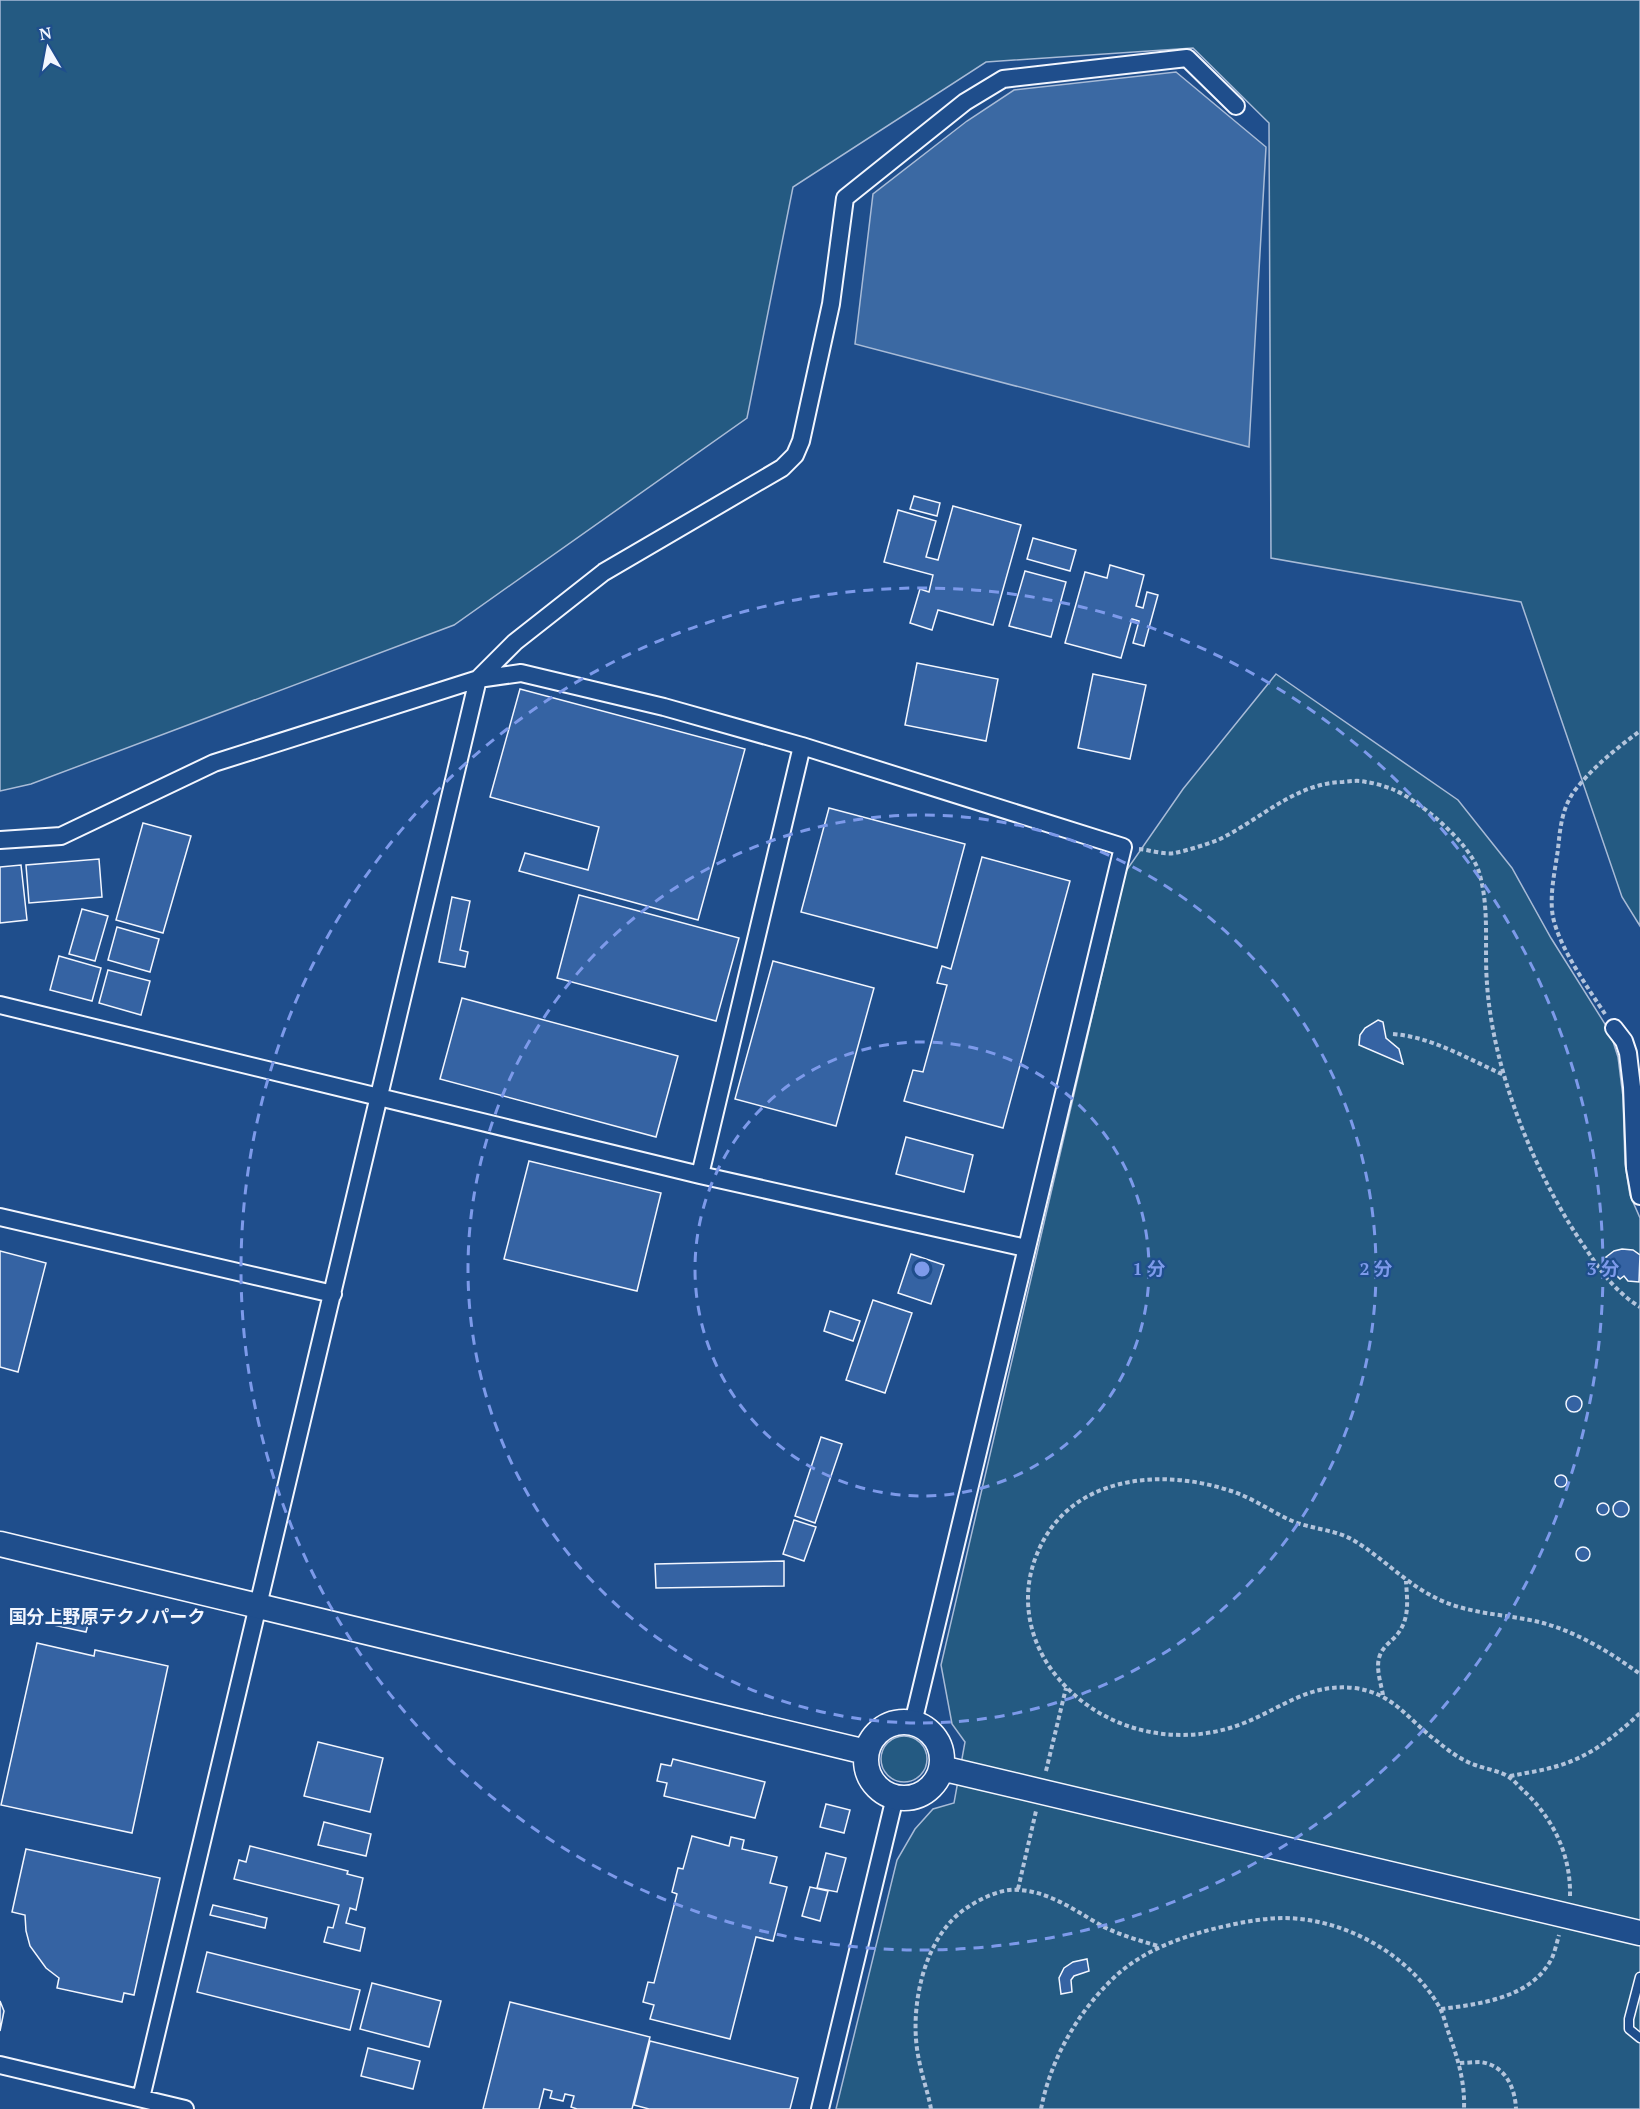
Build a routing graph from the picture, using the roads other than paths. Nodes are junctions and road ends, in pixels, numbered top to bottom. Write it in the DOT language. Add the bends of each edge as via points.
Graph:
graph roads {
  1 [pos="1236,106"];
  2 [pos="478,679"];
  3 [pos="802,746"];
  4 [pos="0,840"];
  5 [pos="0,1005"];
  6 [pos="1614,1028"];
  7 [pos="382,1097"];
  8 [pos="700,1175"];
  9 [pos="1640,1196"];
  10 [pos="0,1217"];
  11 [pos="1026,1248"];
  12 [pos="333,1294"];
  13 [pos="0,1544"];
  14 [pos="257,1605"];
  15 [pos="913,1723"];
  16 [pos="866,1752"];
  17 [pos="941,1768"];
  18 [pos="895,1797"];
  19 [pos="1640,1933"];
  20 [pos="1640,1977"];
  21 [pos="1640,2038"];
  22 [pos="0,2065"];
  23 [pos="141,2098"];
  24 [pos="185,2109"];
  25 [pos="820,2109"];
  1 -- 2 [label="street" via="1187,58 1003,79 965,102 845,198 831,304 795,455 782,468 604,572 515,642"];
  2 -- 3 [label="street" via="521,672"];
  2 -- 4 [label="street" via="214,763 61,836"];
  2 -- 7 [label="street"];
  3 -- 8 [label="street"];
  3 -- 11 [label="street" via="1123,847"];
  5 -- 7 [label="street"];
  6 -- 9 [label="street" via="1628,1053"];
  7 -- 8 [label="street"];
  7 -- 12 [label="street"];
  8 -- 11 [label="street"];
  10 -- 12 [label="street"];
  11 -- 15 [label="street"];
  12 -- 14 [label="street"];
  13 -- 14 [label="street"];
  14 -- 16 [label="street"];
  14 -- 23 [label="street"];
  15 -- 16 [label="street" via="901,1722 879,1731"];
  15 -- 17 [label="street" via="933,1735 942,1756"];
  16 -- 18 [label="street" via="869,1775 875,1785"];
  17 -- 18 [label="street" via="933,1784 919,1795"];
  17 -- 19 [label="street"];
  18 -- 25 [label="street"];
  20 -- 21 [label="lane" via="1629,2019 1629,2030"];
  22 -- 23 [label="street"];
  23 -- 24 [label="street"];
}
